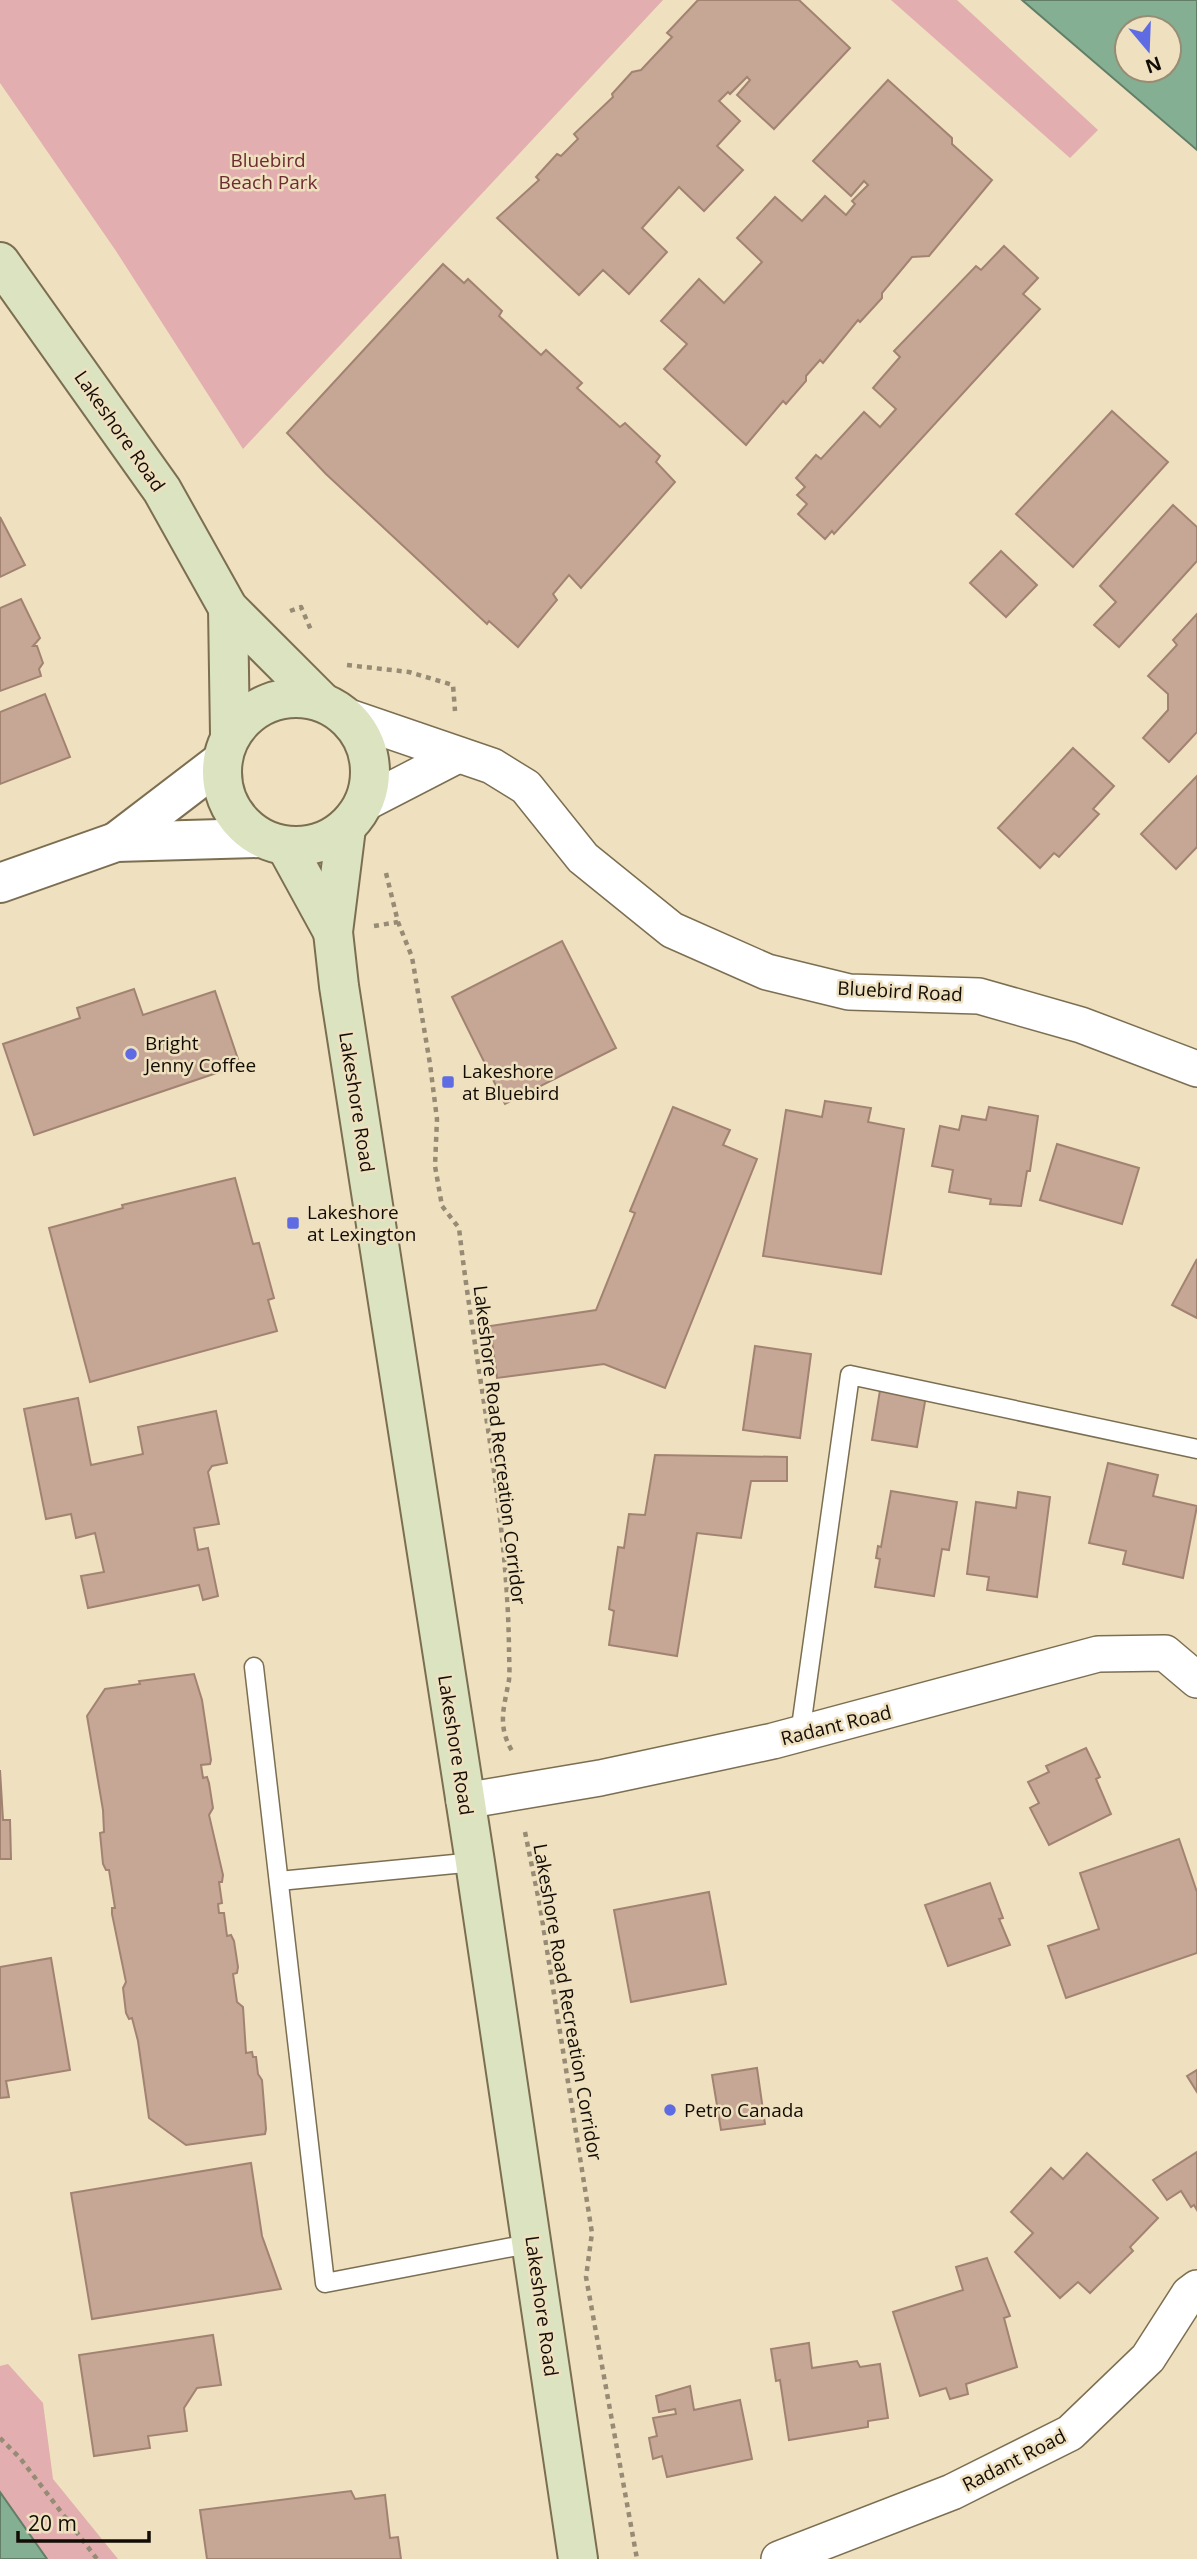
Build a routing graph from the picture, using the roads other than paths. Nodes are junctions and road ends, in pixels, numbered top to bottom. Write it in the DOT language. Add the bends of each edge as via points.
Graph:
graph roads {
  1 [pos="0,262"];
  2 [pos="228,608"];
  3 [pos="334,709"];
  4 [pos="226,748"];
  5 [pos="458,755"];
  6 [pos="356,815"];
  7 [pos="116,842"];
  8 [pos="273,843"];
  9 [pos="0,883"];
  10 [pos="333,932"];
  11 [pos="1197,1069"];
  12 [pos="1197,1449"];
  13 [pos="254,1667"];
  14 [pos="1197,1680"];
  15 [pos="800,1734"];
  16 [pos="464,1801"];
  17 [pos="475,1862"];
  18 [pos="279,1881"];
  19 [pos="533,2243"];
  20 [pos="1197,2288"];
  21 [pos="578,2559"];
  22 [pos="779,2559"];
  1 -- 2 [label="main road, Lakeshore Road" via="162,490"];
  2 -- 3 [label="main road, Lakeshore Road"];
  2 -- 4 [label="main road, Lakeshore Road"];
  3 -- 4 [label="main road" via="297,697 270,702 247,715"];
  3 -- 5 [label="street, Bluebird Road"];
  3 -- 6 [label="main road" via="365,741 372,772"];
  4 -- 7 [label="street"];
  4 -- 8 [label="main road" via="223,791 236,818"];
  5 -- 6 [label="street"];
  5 -- 11 [label="street, Bluebird Road" via="492,766 526,787 583,858 672,930 767,972 849,992 979,996 1081,1025"];
  6 -- 8 [label="main road" via="318,844"];
  6 -- 10 [label="main road, Lakeshore Road"];
  7 -- 8 [label="street"];
  7 -- 9 [label="street"];
  8 -- 10 [label="main road, Lakeshore Road"];
  10 -- 16 [label="main road, Lakeshore Road"];
  12 -- 15 [label="lane" via="850,1375"];
  13 -- 18 [label="lane"];
  14 -- 15 [label="street, Radant Road" via="1165,1653 1098,1654"];
  15 -- 16 [label="street, Radant Road" via="600,1778"];
  16 -- 17 [label="main road, Lakeshore Road"];
  17 -- 18 [label="lane"];
  17 -- 19 [label="main road, Lakeshore Road"];
  18 -- 19 [label="lane" via="325,2283"];
  19 -- 21 [label="main road, Lakeshore Road"];
  20 -- 22 [label="street, Radant Road" via="1148,2358 1070,2433 952,2492"];
}
